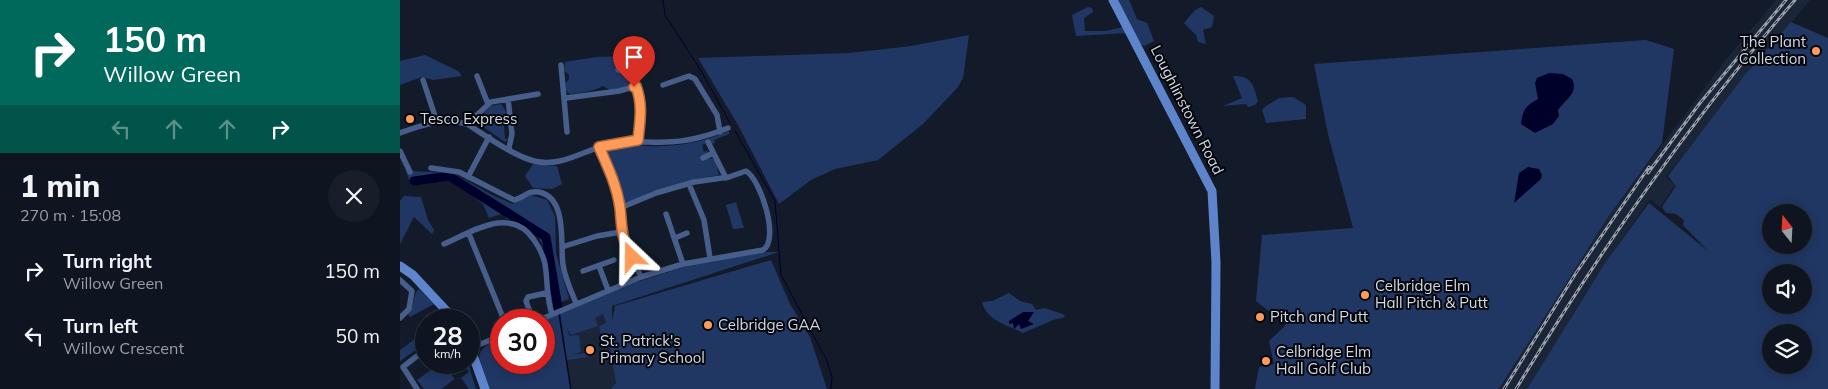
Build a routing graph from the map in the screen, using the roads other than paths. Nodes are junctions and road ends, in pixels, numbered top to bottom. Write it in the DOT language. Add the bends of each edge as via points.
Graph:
graph roads {
  1 [pos="1113,0"];
  2 [pos="627,61"];
  3 [pos="561,65"];
  4 [pos="627,69"];
  5 [pos="618,70"];
  6 [pos="477,76"];
  7 [pos="423,80"];
  8 [pos="663,85"];
  9 [pos="636,86"];
  10 [pos="538,94"];
  11 [pos="566,98"];
  12 [pos="508,99"];
  13 [pos="488,104"];
  14 [pos="437,122"];
  15 [pos="467,124"];
  16 [pos="728,128"];
  17 [pos="567,132"];
  18 [pos="720,132"];
  19 [pos="400,133"];
  20 [pos="489,138"];
  21 [pos="638,140"];
  22 [pos="708,142"];
  23 [pos="599,147"];
  24 [pos="508,148"];
  25 [pos="400,152"];
  26 [pos="714,153"];
  27 [pos="703,158"];
  28 [pos="431,168"];
  29 [pos="410,172"];
  30 [pos="468,177"];
  31 [pos="726,178"];
  32 [pos="689,184"];
  33 [pos="620,208"];
  34 [pos="666,214"];
  35 [pos="621,232"];
  36 [pos="687,233"];
  37 [pos="469,234"];
  38 [pos="675,238"];
  39 [pos="444,244"];
  40 [pos="562,247"];
  41 [pos="710,258"];
  42 [pos="614,260"];
  43 [pos="683,264"];
  44 [pos="400,266"];
  45 [pos="599,266"];
  46 [pos="583,271"];
  47 [pos="641,277"];
  48 [pos="400,280"];
  49 [pos="420,282"];
  50 [pos="608,290"];
  51 [pos="412,291"];
  52 [pos="546,293"];
  53 [pos="576,303"];
  54 [pos="446,309"];
  55 [pos="500,309"];
  56 [pos="529,309"];
  57 [pos="551,309"];
  58 [pos="555,313"];
  59 [pos="400,318"];
  60 [pos="415,358"];
  61 [pos="479,374"];
  62 [pos="416,389"];
  63 [pos="485,389"];
  64 [pos="1215,389"];
  1 -- 64 [label="street, Loughlinstown Road" via="1212,191 1216,262"];
  2 -- 4 [label="street"];
  3 -- 11 [label="street"];
  4 -- 5 [label="street"];
  4 -- 9 [label="street"];
  6 -- 13 [label="street"];
  7 -- 14 [label="street"];
  8 -- 18 [label="street" via="689,76 695,79 717,115"];
  9 -- 11 [label="street"];
  9 -- 21 [label="street" via="642,111"];
  10 -- 12 [label="street"];
  11 -- 17 [label="street"];
  12 -- 13 [label="street"];
  12 -- 24 [label="street" via="512,134"];
  13 -- 15 [label="street"];
  14 -- 15 [label="street" via="449,120"];
  14 -- 19 [label="street"];
  15 -- 20 [label="street"];
  16 -- 18 [label="street"];
  18 -- 21 [label="street" via="672,142"];
  20 -- 24 [label="street"];
  20 -- 30 [label="street"];
  21 -- 23 [label="street"];
  22 -- 26 [label="street"];
  23 -- 24 [label="street" via="554,162 535,161"];
  23 -- 33 [label="street"];
  25 -- 29 [label="street"];
  26 -- 27 [label="street"];
  26 -- 31 [label="street"];
  28 -- 30 [label="street" via="451,170"];
  30 -- 40 [label="street" via="514,200 531,192 543,193 552,199 558,212"];
  31 -- 32 [label="street"];
  31 -- 41 [label="street" via="746,172 754,180 766,208 769,225 767,248"];
  32 -- 33 [label="street"];
  32 -- 41 [label="street" via="706,226"];
  33 -- 35 [label="street"];
  34 -- 38 [label="street"];
  35 -- 40 [label="street"];
  35 -- 47 [label="street"];
  36 -- 38 [label="street"];
  37 -- 39 [label="street"];
  37 -- 52 [label="street" via="494,222 523,228 542,256"];
  37 -- 55 [label="street"];
  38 -- 43 [label="street"];
  40 -- 53 [label="street" via="564,269"];
  41 -- 43 [label="street"];
  42 -- 45 [label="street"];
  43 -- 47 [label="street"];
  44 -- 49 [label="street"];
  45 -- 46 [label="street"];
  45 -- 50 [label="street"];
  47 -- 50 [label="street"];
  48 -- 51 [label="street"];
  49 -- 51 [label="street"];
  49 -- 54 [label="street"];
  50 -- 53 [label="street"];
  51 -- 59 [label="street" via="410,309"];
  52 -- 56 [label="street" via="528,297"];
  52 -- 57 [label="street"];
  53 -- 58 [label="street"];
  60 -- 62 [label="street" via="403,368"];
  61 -- 63 [label="street"];
}
